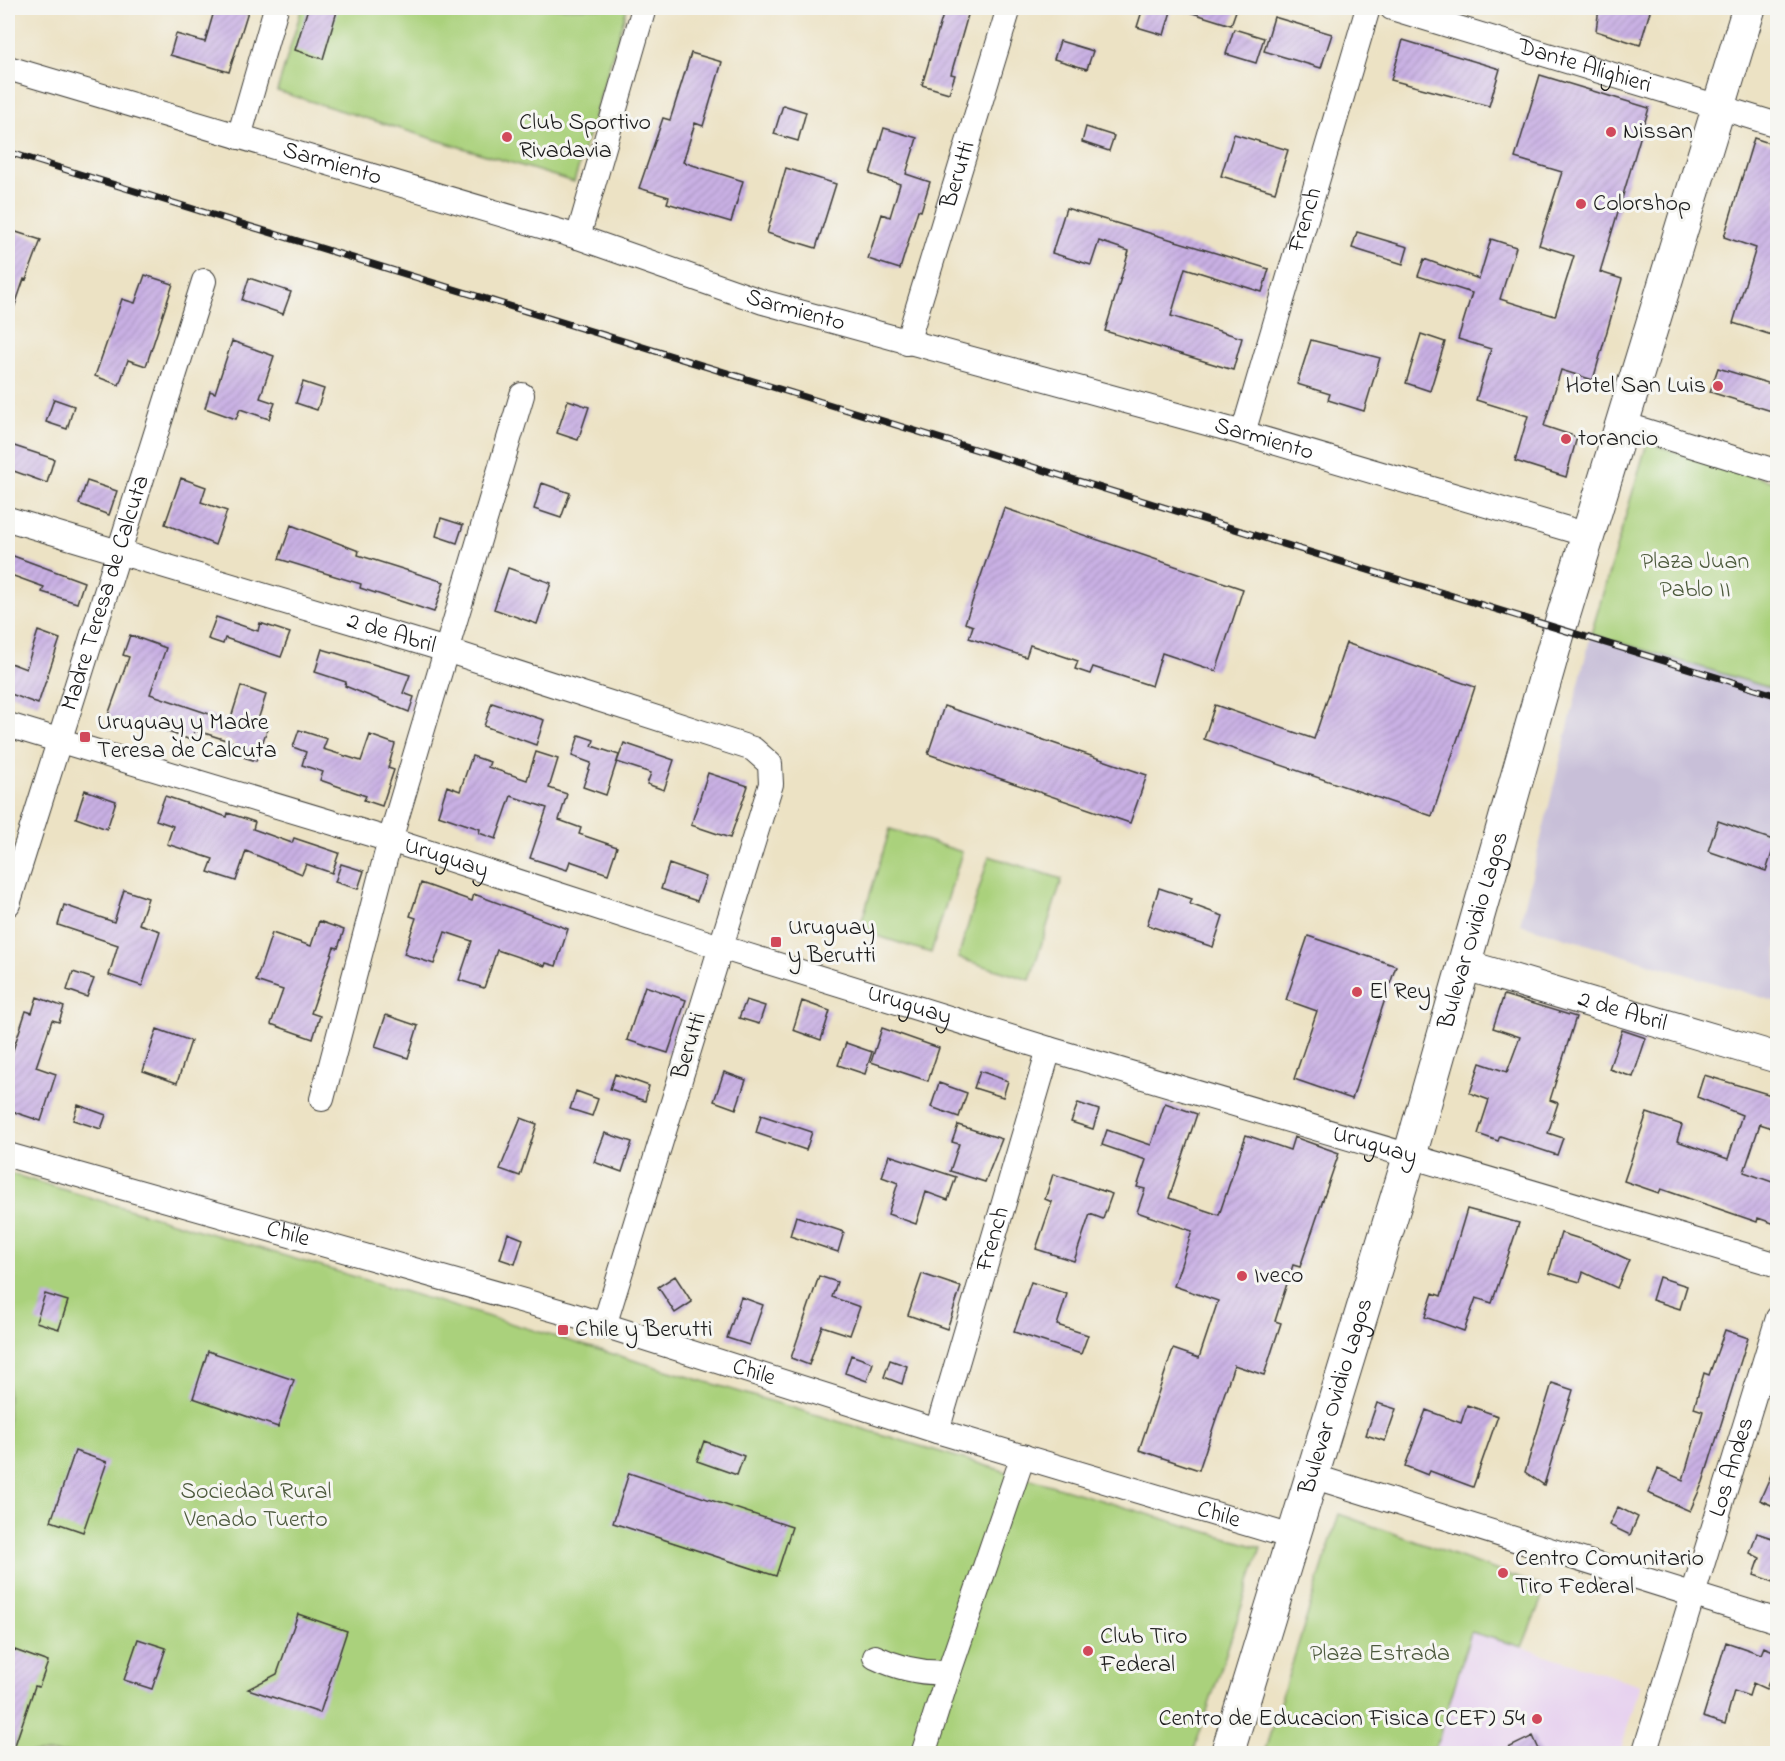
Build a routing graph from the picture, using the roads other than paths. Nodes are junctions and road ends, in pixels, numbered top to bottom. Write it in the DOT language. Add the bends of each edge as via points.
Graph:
graph roads {
  1 [pos="276,8"];
  2 [pos="644,8"];
  3 [pos="1009,8"];
  4 [pos="1368,8"];
  5 [pos="1392,8"];
  6 [pos="1749,8"];
  7 [pos="8,68"];
  8 [pos="1719,107"];
  9 [pos="1778,124"];
  10 [pos="238,137"];
  11 [pos="578,237"];
  12 [pos="204,282"];
  13 [pos="907,343"];
  14 [pos="522,395"];
  15 [pos="1623,424"];
  16 [pos="1243,433"];
  17 [pos="1778,472"];
  18 [pos="8,519"];
  19 [pos="1588,535"];
  20 [pos="117,553"];
  21 [pos="447,650"];
  22 [pos="8,725"];
  23 [pos="57,740"];
  24 [pos="770,764"];
  25 [pos="390,840"];
  26 [pos="8,904"];
  27 [pos="720,947"];
  28 [pos="1465,966"];
  29 [pos="1049,1048"];
  30 [pos="1778,1058"];
  31 [pos="322,1099"];
  32 [pos="8,1155"];
  33 [pos="1410,1155"];
  34 [pos="1778,1265"];
  35 [pos="1778,1318"];
  36 [pos="604,1326"];
  37 [pos="937,1431"];
  38 [pos="1023,1456"];
  39 [pos="1312,1476"];
  40 [pos="1292,1537"];
  41 [pos="1692,1596"];
  42 [pos="1778,1621"];
  43 [pos="875,1657"];
  44 [pos="949,1672"];
  45 [pos="923,1754"];
  46 [pos="1227,1754"];
  47 [pos="1644,1754"];
  1 -- 10 [label="street"];
  2 -- 11 [label="street"];
  3 -- 13 [label="street, Berutti"];
  4 -- 16 [label="street, French"];
  5 -- 8 [label="street, Dante Alighieri"];
  6 -- 8 [label="highway, Bulevar Ovidio Lagos"];
  7 -- 10 [label="street, Sarmiento"];
  8 -- 9 [label="street, Dante Alighieri"];
  8 -- 15 [label="highway, Bulevar Ovidio Lagos"];
  10 -- 11 [label="street, Sarmiento"];
  11 -- 13 [label="street, Sarmiento" via="763,302"];
  12 -- 20 [label="street, Madre Teresa de Calcuta"];
  13 -- 16 [label="street, Sarmiento"];
  14 -- 21 [label="street"];
  15 -- 17 [label="street"];
  15 -- 19 [label="highway, Bulevar Ovidio Lagos"];
  16 -- 19 [label="street, Sarmiento"];
  18 -- 20 [label="street, 2 de Abril"];
  19 -- 28 [label="highway, Bulevar Ovidio Lagos"];
  20 -- 21 [label="street, 2 de Abril"];
  20 -- 23 [label="street, Madre Teresa de Calcuta"];
  21 -- 24 [label="street, 2 de Abril" via="753,749"];
  21 -- 25 [label="street"];
  22 -- 23 [label="street, Uruguay"];
  23 -- 25 [label="street, Uruguay"];
  23 -- 26 [label="street, Madre Teresa de Calcuta"];
  24 -- 27 [label="street, Berutti" via="771,784"];
  25 -- 27 [label="street, Uruguay"];
  25 -- 31 [label="street"];
  27 -- 29 [label="street, Uruguay"];
  27 -- 36 [label="street, Berutti"];
  28 -- 30 [label="main road, 2 de Abril"];
  28 -- 33 [label="highway, Bulevar Ovidio Lagos"];
  29 -- 33 [label="street, Uruguay"];
  29 -- 37 [label="street, French"];
  32 -- 36 [label="street, Chile"];
  33 -- 34 [label="street, Uruguay"];
  33 -- 39 [label="highway, Bulevar Ovidio Lagos"];
  35 -- 41 [label="street, Los Andes"];
  36 -- 37 [label="street, Chile"];
  37 -- 38 [label="street, Chile"];
  38 -- 40 [label="street, Chile"];
  38 -- 44 [label="street"];
  39 -- 40 [label="highway, Bulevar Ovidio Lagos"];
  39 -- 41 [label="street"];
  40 -- 46 [label="highway, Bulevar Ovidio Lagos"];
  41 -- 42 [label="street"];
  41 -- 47 [label="street, Los Andes"];
  43 -- 44 [label="street" via="930,1674"];
  44 -- 45 [label="street"];
}
